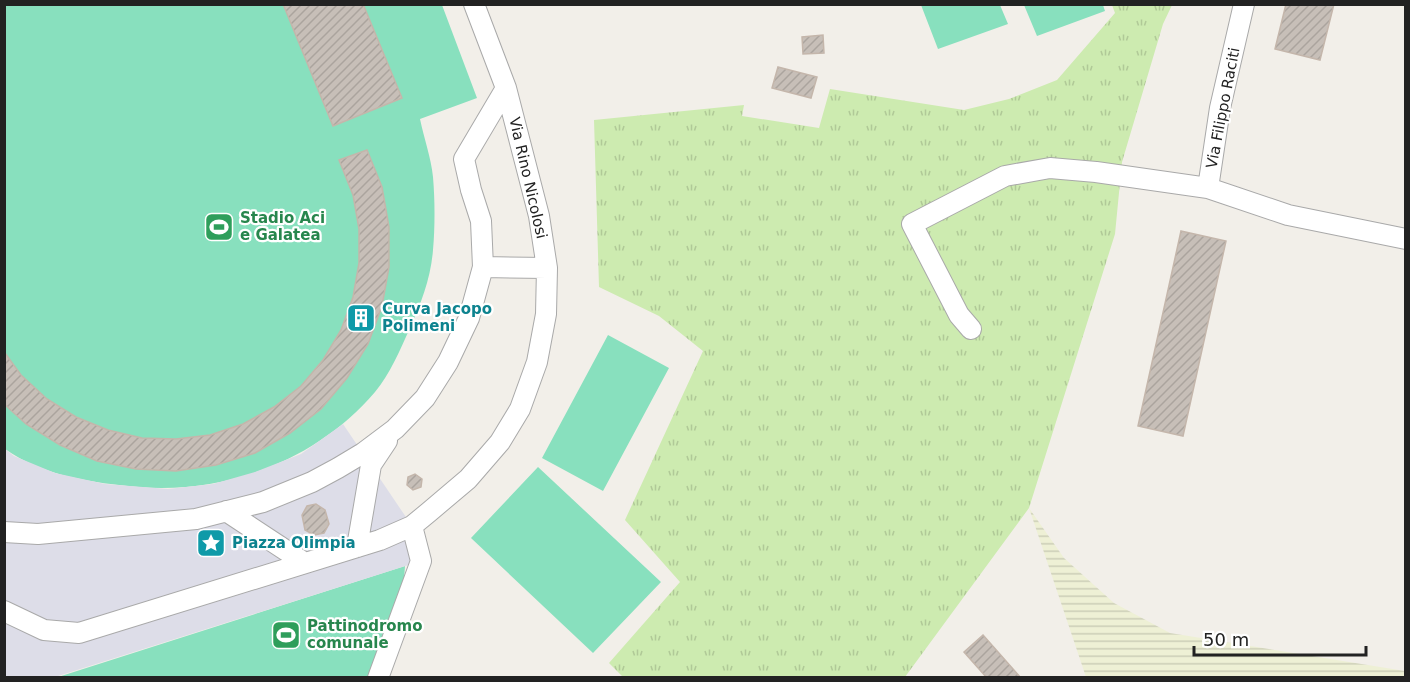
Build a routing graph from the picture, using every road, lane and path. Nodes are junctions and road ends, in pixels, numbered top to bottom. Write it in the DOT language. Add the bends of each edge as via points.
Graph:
graph roads {
  1 [pos="474,4"];
  2 [pos="1244,4"];
  3 [pos="506,88"];
  4 [pos="1208,188"];
  5 [pos="1406,239"];
  6 [pos="483,267"];
  7 [pos="547,268"];
  8 [pos="971,329"];
  9 [pos="395,429"];
  10 [pos="226,511"];
  11 [pos="412,526"];
  12 [pos="4,532"];
  13 [pos="357,547"];
  14 [pos="305,563"];
  15 [pos="4,611"];
  16 [pos="378,678"];
  1 -- 3 [label="street, Via Rino Nicolosi"];
  2 -- 4 [label="street, Via Filippo Raciti" via="1220,108"];
  3 -- 6 [label="street" via="464,159 481,221"];
  3 -- 7 [label="street, Via Rino Nicolosi" via="539,216"];
  4 -- 5 [label="street, Via Filippo Raciti" via="1288,215"];
  4 -- 8 [label="street" via="1050,168 1005,176 912,224 959,315"];
  6 -- 7 [label="street"];
  6 -- 9 [label="street" via="469,318 448,362 425,399"];
  7 -- 11 [label="street, Via Rino Nicolosi" via="546,314 537,362 520,409 500,442 468,479"];
  9 -- 10 [label="street" via="363,453 312,482 263,502"];
  9 -- 13 [label="street" via="371,465"];
  10 -- 12 [label="street" via="196,519 131,526 38,534"];
  10 -- 14 [label="street"];
  11 -- 13 [label="street, Via Rino Nicolosi"];
  11 -- 16 [label="street" via="422,561"];
  13 -- 14 [label="street, Via Rino Nicolosi"];
  14 -- 15 [label="street, Via Rino Nicolosi" via="79,633 44,630"];
}
